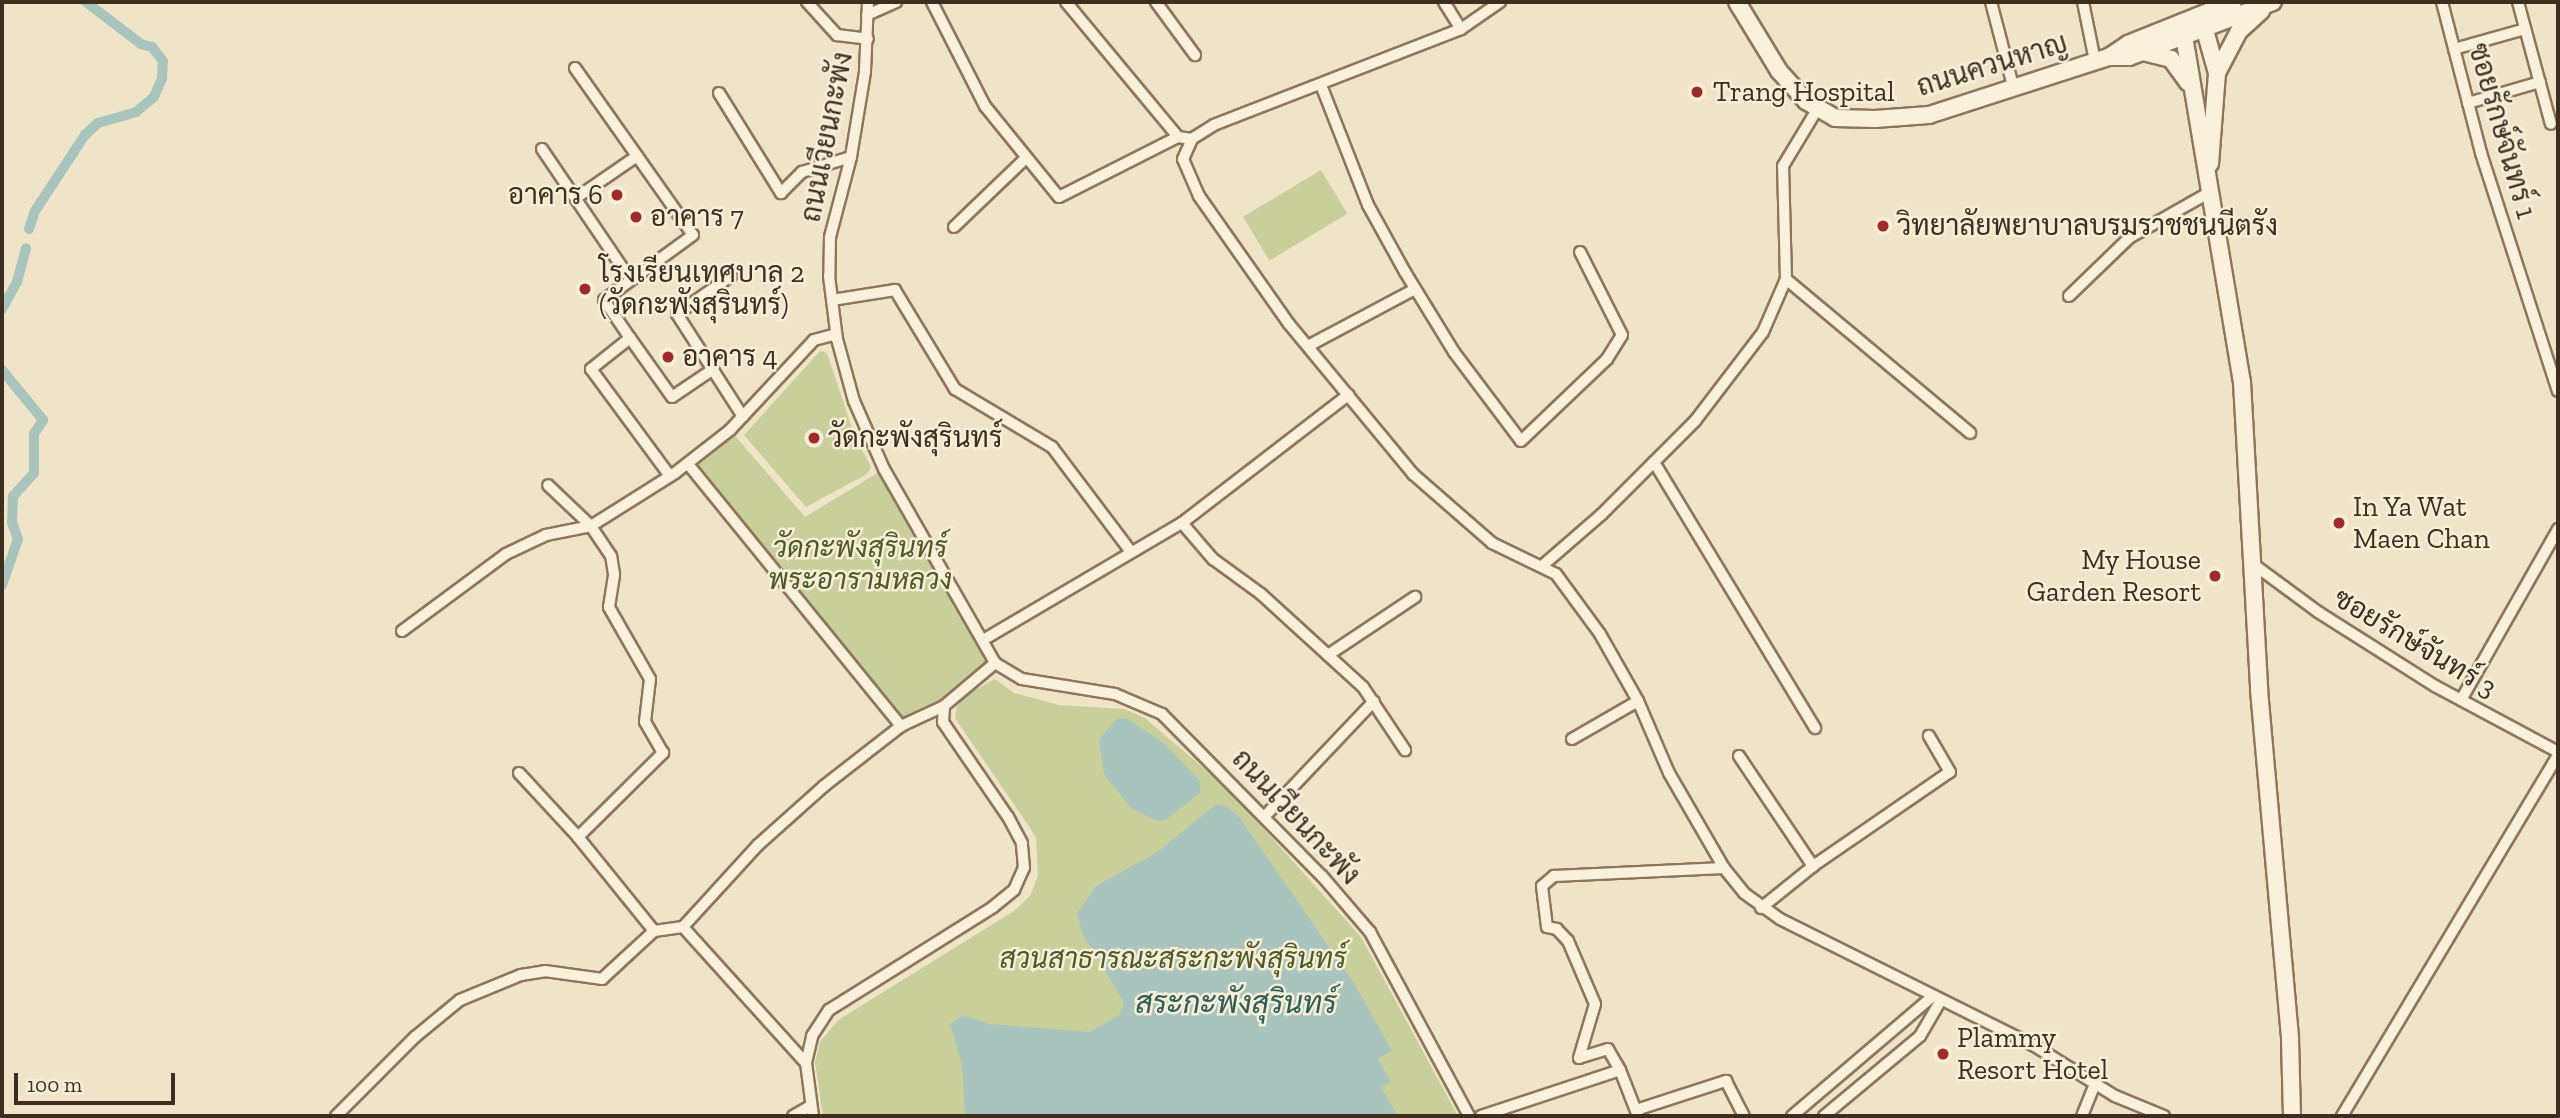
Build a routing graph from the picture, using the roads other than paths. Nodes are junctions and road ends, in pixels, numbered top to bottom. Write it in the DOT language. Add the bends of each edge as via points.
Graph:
graph roads {
  1 [pos="807,2"];
  2 [pos="868,2"];
  3 [pos="896,2"];
  4 [pos="932,2"];
  5 [pos="1066,2"];
  6 [pos="1156,2"];
  7 [pos="1444,2"];
  8 [pos="1500,2"];
  9 [pos="1737,2"];
  10 [pos="1991,2"];
  11 [pos="2083,2"];
  12 [pos="2233,2"];
  13 [pos="2274,2"];
  14 [pos="2442,2"];
  15 [pos="2518,2"];
  16 [pos="2205,14"];
  17 [pos="867,15"];
  18 [pos="1461,29"];
  19 [pos="2525,29"];
  20 [pos="2183,30"];
  21 [pos="868,39"];
  22 [pos="2454,49"];
  23 [pos="2143,52"];
  24 [pos="1195,55"];
  25 [pos="2102,59"];
  26 [pos="575,68"];
  27 [pos="2217,73"];
  28 [pos="2540,82"];
  29 [pos="2189,84"];
  30 [pos="1321,85"];
  31 [pos="2013,86"];
  32 [pos="719,93"];
  33 [pos="2468,103"];
  34 [pos="1818,108"];
  35 [pos="2551,124"];
  36 [pos="1178,138"];
  37 [pos="1192,139"];
  38 [pos="542,149"];
  39 [pos="638,156"];
  40 [pos="851,157"];
  41 [pos="1025,159"];
  42 [pos="2210,170"];
  43 [pos="2212,191"];
  44 [pos="576,198"];
  45 [pos="954,227"];
  46 [pos="1580,252"];
  47 [pos="731,276"];
  48 [pos="630,279"];
  49 [pos="1786,279"];
  50 [pos="1415,289"];
  51 [pos="2069,296"];
  52 [pos="832,300"];
  53 [pos="836,334"];
  54 [pos="630,338"];
  55 [pos="1308,346"];
  56 [pos="712,370"];
  57 [pos="2558,391"];
  58 [pos="1348,395"];
  59 [pos="743,417"];
  60 [pos="1970,433"];
  61 [pos="1654,462"];
  62 [pos="688,464"];
  63 [pos="670,476"];
  64 [pos="548,485"];
  65 [pos="1181,523"];
  66 [pos="591,526"];
  67 [pos="2558,529"];
  68 [pos="2554,546"];
  69 [pos="1131,552"];
  70 [pos="2253,564"];
  71 [pos="1542,566"];
  72 [pos="1415,597"];
  73 [pos="402,631"];
  74 [pos="983,640"];
  75 [pos="1328,655"];
  76 [pos="995,663"];
  77 [pos="2461,700"];
  78 [pos="1374,701"];
  79 [pos="1638,701"];
  80 [pos="944,706"];
  81 [pos="901,726"];
  82 [pos="1815,728"];
  83 [pos="1929,736"];
  84 [pos="1572,739"];
  85 [pos="1405,750"];
  86 [pos="2558,753"];
  87 [pos="1739,756"];
  88 [pos="519,773"];
  89 [pos="1265,816"];
  90 [pos="578,837"];
  91 [pos="1813,866"];
  92 [pos="1724,868"];
  93 [pos="1761,908"];
  94 [pos="682,927"];
  95 [pos="654,931"];
  96 [pos="1936,998"];
  97 [pos="806,1063"];
  98 [pos="1620,1070"];
  99 [pos="2095,1084"];
  100 [pos="811,1111"];
  101 [pos="1637,1113"];
  102 [pos="336,1116"];
  103 [pos="793,1116"];
  104 [pos="1469,1116"];
  105 [pos="1481,1116"];
  106 [pos="1744,1116"];
  107 [pos="1792,1116"];
  108 [pos="1824,1116"];
  109 [pos="2082,1116"];
  110 [pos="2164,1116"];
  111 [pos="2292,1116"];
  112 [pos="2343,1116"];
  1 -- 21 [label="street" via="836,35"];
  2 -- 17 [label="street, ถนนเวียนกะพัง"];
  3 -- 17 [label="street"];
  4 -- 41 [label="street" via="985,106"];
  5 -- 36 [label="street"];
  6 -- 24 [label="street"];
  7 -- 18 [label="street"];
  8 -- 18 [label="street"];
  9 -- 34 [label="main road, ถนนควนหาญ" via="1779,71"];
  10 -- 31 [label="street"];
  11 -- 25 [label="street"];
  12 -- 16 [label="main road"];
  13 -- 16 [label="main road"];
  13 -- 27 [label="main road" via="2239,31"];
  14 -- 22 [label="street, ซอยรักษ์จันทร์ 1"];
  15 -- 19 [label="street"];
  16 -- 20 [label="main road, ถนนควนหาญ"];
  16 -- 27 [label="main road"];
  17 -- 21 [label="street, ถนนเวียนกะพัง"];
  18 -- 30 [label="street"];
  19 -- 22 [label="street"];
  19 -- 28 [label="street"];
  20 -- 23 [label="main road, ถนนควนหาญ"];
  20 -- 25 [label="main road, ถนนควนหาญ" via="2128,44"];
  20 -- 29 [label="main road"];
  21 -- 40 [label="street, ถนนเวียนกะพัง"];
  22 -- 33 [label="street, ซอยรักษ์จันทร์ 1"];
  23 -- 25 [label="main road, ถนนควนหาญ"];
  23 -- 29 [label="main road" via="2171,59"];
  25 -- 31 [label="main road, ถนนควนหาญ"];
  26 -- 39 [label="street"];
  27 -- 42 [label="main road"];
  28 -- 33 [label="street"];
  28 -- 35 [label="street"];
  29 -- 42 [label="main road"];
  30 -- 37 [label="street" via="1214,125"];
  30 -- 50 [label="street" via="1368,205"];
  31 -- 34 [label="main road, ถนนควนหาญ" via="1929,115 1835,118"];
  32 -- 40 [label="street" via="781,193 802,172"];
  33 -- 57 [label="street, ซอยรักษ์จันทร์ 1"];
  34 -- 49 [label="street" via="1783,166"];
  36 -- 37 [label="street"];
  36 -- 41 [label="street" via="1059,197"];
  37 -- 55 [label="street" via="1183,159 1199,196"];
  38 -- 44 [label="street"];
  39 -- 44 [label="street"];
  39 -- 48 [label="street" via="693,235"];
  40 -- 52 [label="street, ถนนเวียนกะพัง" via="830,237"];
  41 -- 45 [label="street"];
  42 -- 43 [label="main road"];
  43 -- 51 [label="street" via="2129,238"];
  43 -- 70 [label="main road" via="2242,382"];
  44 -- 48 [label="street"];
  46 -- 50 [label="street" via="1622,335 1607,359 1521,441 1454,352"];
  47 -- 56 [label="street" via="677,313"];
  48 -- 54 [label="street" via="604,300"];
  49 -- 60 [label="street"];
  49 -- 61 [label="street" via="1763,331 1734,374"];
  50 -- 55 [label="street"];
  52 -- 53 [label="street, ถนนเวียนกะพัง"];
  52 -- 69 [label="street" via="895,290 955,389 1052,447"];
  53 -- 59 [label="street" via="814,340"];
  53 -- 74 [label="street, ถนนเวียนกะพัง" via="854,401 884,469"];
  54 -- 56 [label="street" via="672,397"];
  54 -- 63 [label="street" via="591,369"];
  55 -- 58 [label="street"];
  56 -- 59 [label="street"];
  58 -- 65 [label="street"];
  58 -- 71 [label="street" via="1413,474 1456,515 1492,543"];
  59 -- 62 [label="street"];
  61 -- 71 [label="street"];
  61 -- 82 [label="street"];
  62 -- 63 [label="street"];
  62 -- 81 [label="street"];
  63 -- 66 [label="street"];
  64 -- 66 [label="street"];
  65 -- 69 [label="street"];
  65 -- 75 [label="street" via="1213,559 1262,594"];
  66 -- 73 [label="street" via="545,535 506,554"];
  66 -- 90 [label="street" via="611,556 614,574 609,607 650,678 645,722 663,753"];
  67 -- 68 [label="street"];
  68 -- 77 [label="street"];
  69 -- 74 [label="street"];
  70 -- 77 [label="street, ซอยรักษ์จันทร์ 3" via="2318,612"];
  70 -- 111 [label="main road"];
  71 -- 79 [label="street" via="1556,574 1600,634"];
  72 -- 75 [label="street"];
  74 -- 76 [label="street, ถนนเวียนกะพัง"];
  75 -- 78 [label="street"];
  76 -- 80 [label="street"];
  76 -- 89 [label="street, ถนนเวียนกะพัง" via="1022,679 1115,694 1162,714"];
  77 -- 86 [label="street, ซอยรักษ์จันทร์ 3"];
  78 -- 85 [label="street"];
  78 -- 89 [label="street"];
  79 -- 84 [label="street"];
  79 -- 92 [label="street" via="1669,773"];
  80 -- 81 [label="street"];
  80 -- 97 [label="street" via="943,722 1022,843 1024,868 1014,890 993,907 829,1010 812,1036"];
  81 -- 94 [label="street" via="758,845"];
  83 -- 91 [label="street" via="1950,772"];
  86 -- 112 [label="street"];
  87 -- 91 [label="street"];
  88 -- 90 [label="street"];
  89 -- 104 [label="street, ถนนเวียนกะพัง" via="1370,932"];
  90 -- 95 [label="street"];
  91 -- 93 [label="street"];
  92 -- 93 [label="street"];
  92 -- 98 [label="street" via="1554,876 1542,886 1546,927 1557,929 1568,941 1595,1004 1579,1058 1608,1049"];
  93 -- 96 [label="street"];
  94 -- 95 [label="street"];
  94 -- 97 [label="street"];
  95 -- 102 [label="street" via="603,979 545,971 521,975 460,1000 415,1037"];
  96 -- 99 [label="street" via="2033,1045"];
  96 -- 107 [label="street"];
  96 -- 108 [label="street" via="1920,1036"];
  97 -- 100 [label="street"];
  98 -- 101 [label="street"];
  98 -- 105 [label="street"];
  99 -- 109 [label="street"];
  99 -- 110 [label="street"];
  100 -- 103 [label="street"];
  101 -- 106 [label="street" via="1726,1081"];
}
